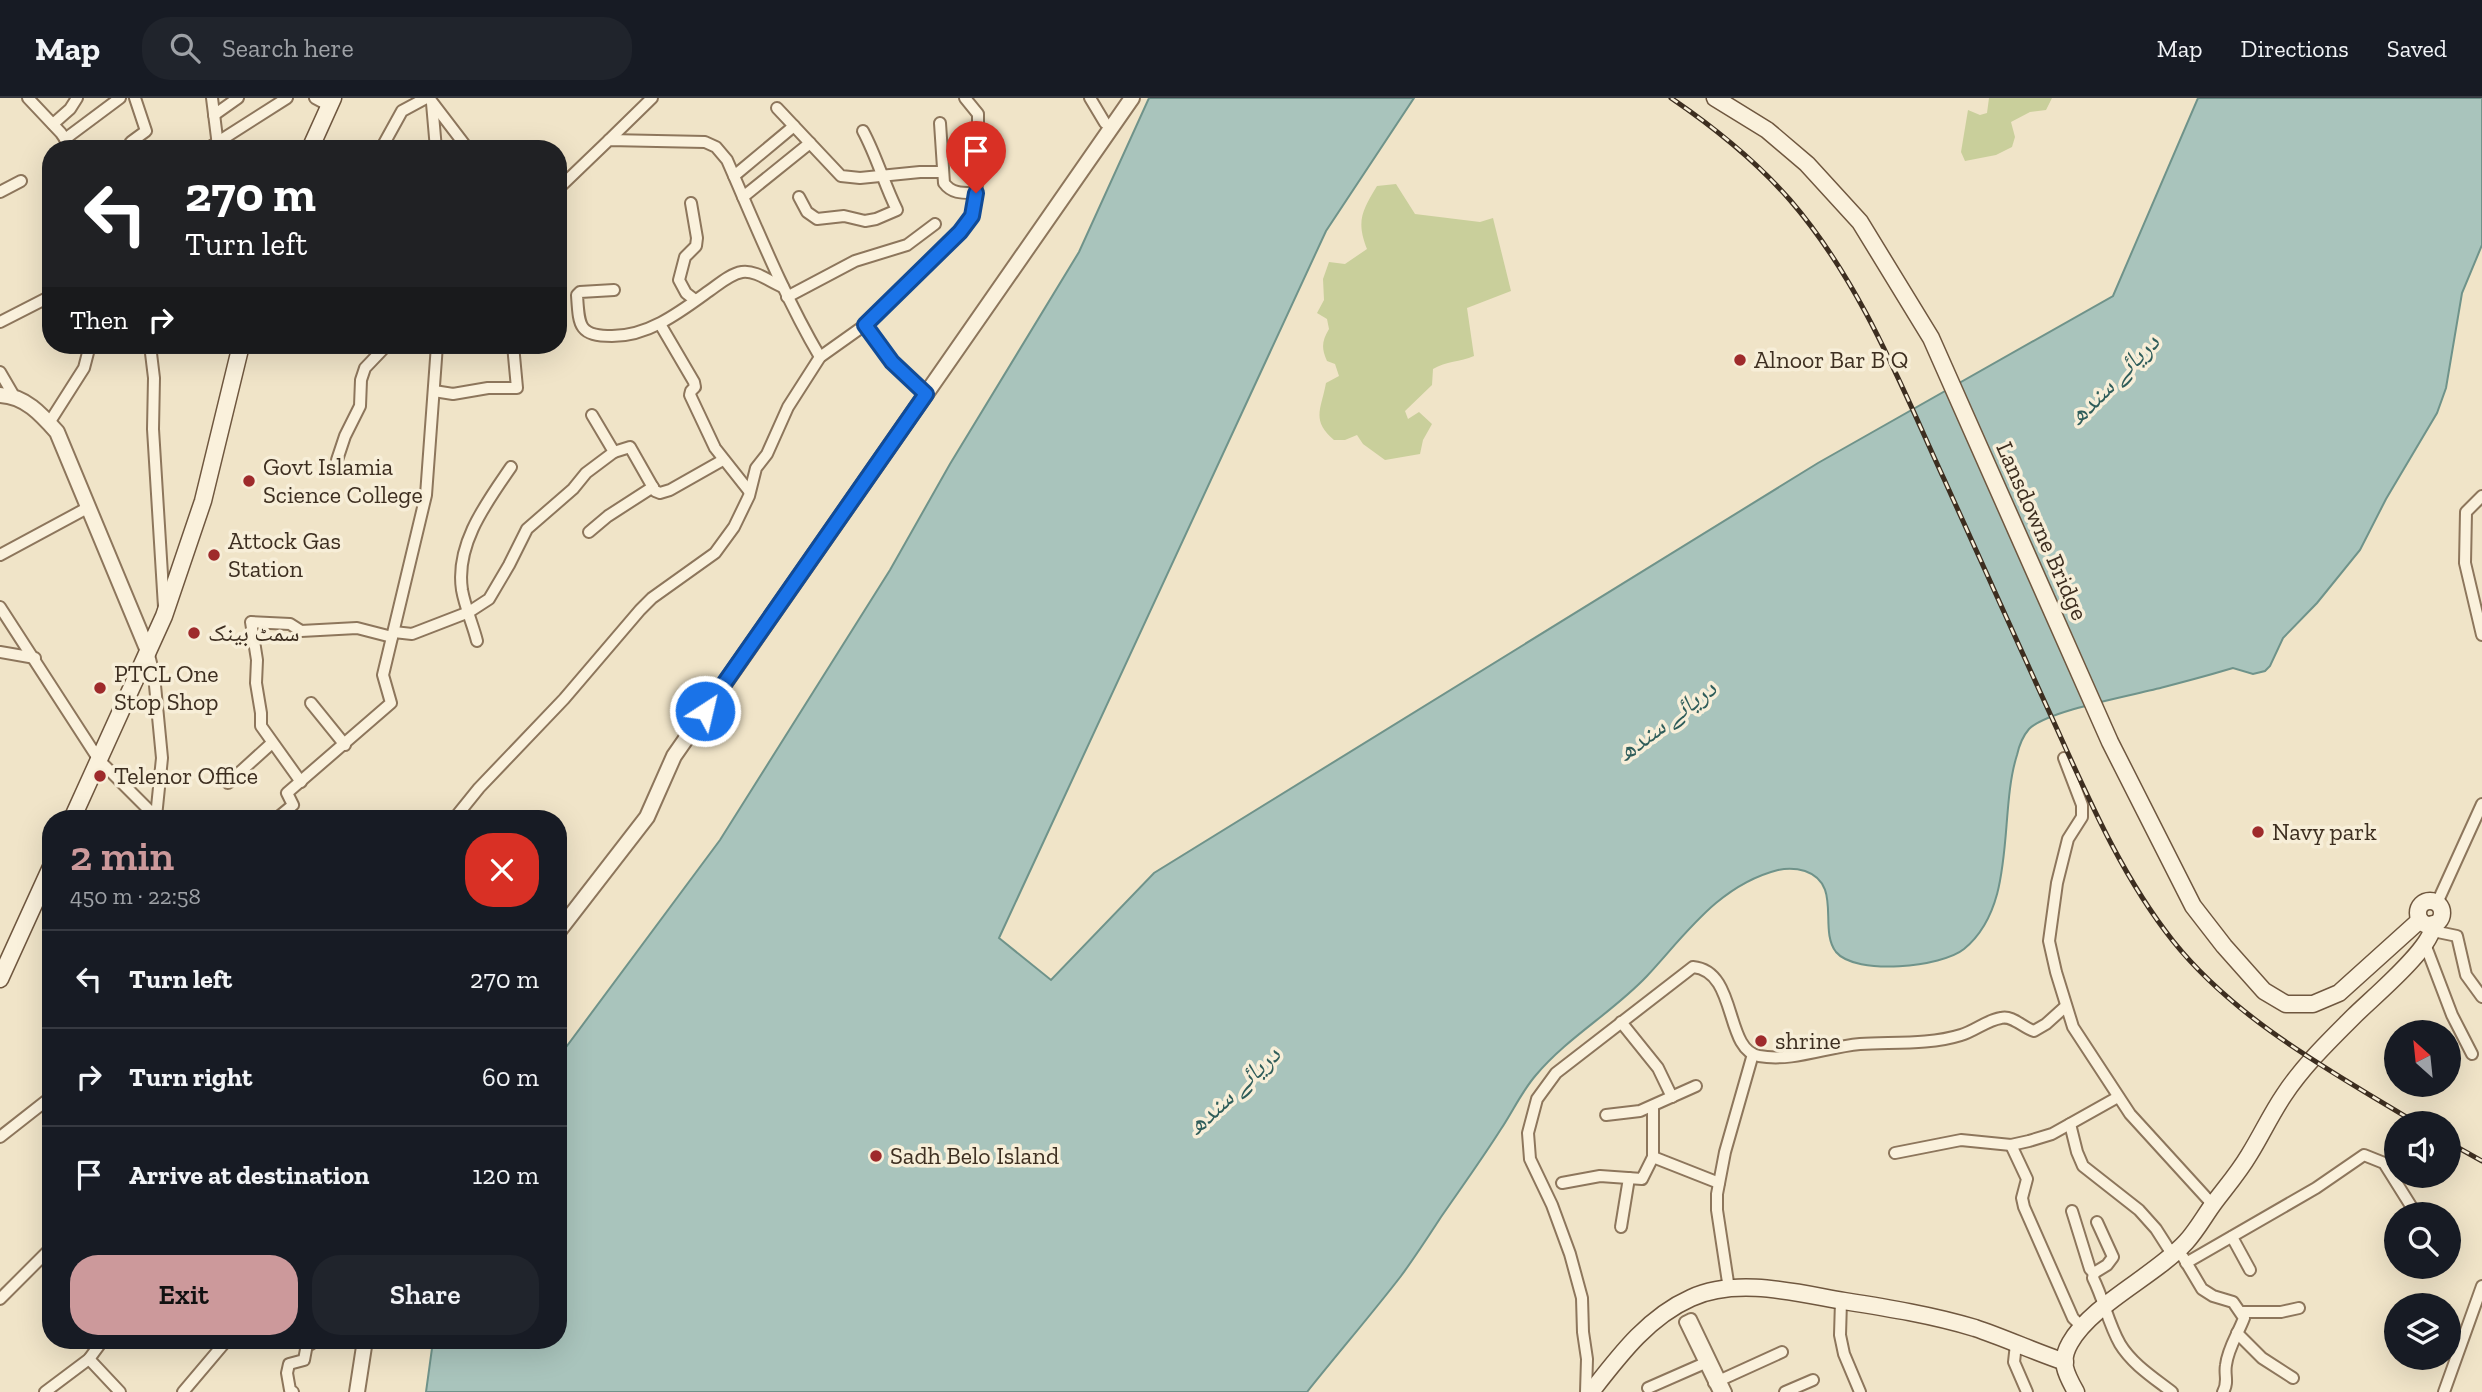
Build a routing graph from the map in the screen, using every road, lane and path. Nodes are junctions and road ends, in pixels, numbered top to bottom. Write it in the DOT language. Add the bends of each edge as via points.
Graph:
graph roads {
  1 [pos="28,98"];
  2 [pos="77,98"];
  3 [pos="120,98"];
  4 [pos="135,98"];
  5 [pos="212,98"];
  6 [pos="238,98"];
  7 [pos="287,98"];
  8 [pos="652,98"];
  9 [pos="965,98"];
  10 [pos="1090,98"];
  11 [pos="1132,98"];
  12 [pos="1715,98"];
  13 [pos="429,99"];
  14 [pos="326,101"];
  15 [pos="777,108"];
  16 [pos="214,115"];
  17 [pos="940,123"];
  18 [pos="1105,123"];
  19 [pos="52,124"];
  20 [pos="794,126"];
  21 [pos="863,131"];
  22 [pos="66,140"];
  23 [pos="73,140"];
  24 [pos="134,140"];
  25 [pos="217,140"];
  26 [pos="225,140"];
  27 [pos="313,140"];
  28 [pos="386,140"];
  29 [pos="435,140"];
  30 [pos="461,140"];
  31 [pos="609,140"];
  32 [pos="810,143"];
  33 [pos="942,172"];
  34 [pos="734,176"];
  35 [pos="880,176"];
  36 [pos="567,180"];
  37 [pos="21,181"];
  38 [pos="0,192"];
  39 [pos="976,193"];
  40 [pos="743,197"];
  41 [pos="799,197"];
  42 [pos="691,203"];
  43 [pos="935,224"];
  44 [pos="614,290"];
  45 [pos="785,292"];
  46 [pos="695,300"];
  47 [pos="42,301"];
  48 [pos="0,322"];
  49 [pos="660,324"];
  50 [pos="865,325"];
  51 [pos="88,354"];
  52 [pos="151,354"];
  53 [pos="239,354"];
  54 [pos="378,354"];
  55 [pos="436,354"];
  56 [pos="514,354"];
  57 [pos="820,357"];
  58 [pos="0,372"];
  59 [pos="434,391"];
  60 [pos="926,394"];
  61 [pos="7,395"];
  62 [pos="592,415"];
  63 [pos="49,423"];
  64 [pos="614,452"];
  65 [pos="337,460"];
  66 [pos="723,460"];
  67 [pos="511,467"];
  68 [pos="653,487"];
  69 [pos="749,491"];
  70 [pos="2482,496"];
  71 [pos="89,507"];
  72 [pos="589,532"];
  73 [pos="0,555"];
  74 [pos="0,607"];
  75 [pos="469,612"];
  76 [pos="164,616"];
  77 [pos="393,635"];
  78 [pos="2482,635"];
  79 [pos="477,641"];
  80 [pos="148,651"];
  81 [pos="0,652"];
  82 [pos="35,658"];
  83 [pos="311,703"];
  84 [pos="272,743"];
  85 [pos="345,745"];
  86 [pos="2064,758"];
  87 [pos="99,760"];
  88 [pos="302,782"];
  89 [pos="228,783"];
  90 [pos="2482,804"];
  91 [pos="76,810"];
  92 [pos="149,810"];
  93 [pos="158,810"];
  94 [pos="287,810"];
  95 [pos="461,810"];
  96 [pos="42,887"];
  97 [pos="2437,903"];
  98 [pos="567,920"];
  99 [pos="2428,930"];
  100 [pos="0,979"];
  101 [pos="2482,997"];
  102 [pos="2066,1006"];
  103 [pos="1621,1021"];
  104 [pos="1753,1054"];
  105 [pos="2472,1054"];
  106 [pos="1696,1086"];
  107 [pos="1672,1097"];
  108 [pos="2118,1097"];
  109 [pos="42,1104"];
  110 [pos="1653,1106"];
  111 [pos="1606,1115"];
  112 [pos="2070,1124"];
  113 [pos="0,1137"];
  114 [pos="2011,1145"];
  115 [pos="1895,1153"];
  116 [pos="1653,1157"];
  117 [pos="1629,1178"];
  118 [pos="1562,1183"];
  119 [pos="1719,1183"];
  120 [pos="2408,1202"];
  121 [pos="2213,1205"];
  122 [pos="2072,1211"];
  123 [pos="2097,1223"];
  124 [pos="1621,1227"];
  125 [pos="2232,1237"];
  126 [pos="2179,1255"];
  127 [pos="42,1256"];
  128 [pos="2250,1269"];
  129 [pos="2094,1273"];
  130 [pos="2482,1286"];
  131 [pos="1729,1289"];
  132 [pos="2,1293"];
  133 [pos="1841,1301"];
  134 [pos="2104,1307"];
  135 [pos="2299,1308"];
  136 [pos="2241,1312"];
  137 [pos="2082,1327"];
  138 [pos="2237,1333"];
  139 [pos="2016,1344"];
  140 [pos="96,1349"];
  141 [pos="219,1349"];
  142 [pos="308,1349"];
  143 [pos="364,1349"];
  144 [pos="1782,1352"];
  145 [pos="89,1359"];
  146 [pos="2065,1362"];
  147 [pos="1704,1363"];
  148 [pos="2293,1378"];
  149 [pos="1813,1380"];
  150 [pos="1718,1385"];
  151 [pos="1648,1388"];
  152 [pos="45,1392"];
  153 [pos="120,1392"];
  154 [pos="183,1392"];
  155 [pos="293,1392"];
  156 [pos="357,1392"];
  157 [pos="1589,1392"];
  158 [pos="1726,1392"];
  159 [pos="1785,1392"];
  160 [pos="1860,1392"];
  161 [pos="2027,1392"];
  162 [pos="2076,1392"];
  163 [pos="2172,1392"];
  164 [pos="2223,1392"];
  165 [pos="2444,1392"];
  1 -- 19 [label="street"];
  2 -- 19 [label="street"];
  3 -- 23 [label="street"];
  4 -- 24 [label="street" via="146,131"];
  5 -- 16 [label="street"];
  6 -- 16 [label="street"];
  7 -- 26 [label="street"];
  8 -- 31 [label="street"];
  9 -- 39 [label="street" via="979,121"];
  10 -- 18 [label="street"];
  11 -- 60 [label="street"];
  12 -- 99 [label="main road, Lansdowne Bridge" via="1767,130 1807,164 1860,222 1931,338 2110,742 2193,906 2264,991 2286,1004 2314,1004 2339,993"];
  13 -- 28 [label="street" via="401,111"];
  13 -- 29 [label="street"];
  13 -- 30 [label="street"];
  14 -- 27 [label="main road"];
  15 -- 20 [label="street"];
  16 -- 25 [label="street"];
  17 -- 33 [label="street"];
  19 -- 22 [label="street"];
  20 -- 32 [label="street"];
  20 -- 34 [label="street"];
  21 -- 35 [label="street"];
  31 -- 34 [label="street" via="705,142 716,147"];
  31 -- 36 [label="street"];
  32 -- 35 [label="street" via="841,176"];
  32 -- 40 [label="street"];
  33 -- 35 [label="street"];
  33 -- 39 [label="street" via="948,189"];
  34 -- 40 [label="street"];
  35 -- 41 [label="street" via="897,210 876,219 817,219"];
  37 -- 38 [label="street"];
  39 -- 50 [label="street" via="972,216 960,232"];
  40 -- 45 [label="street"];
  42 -- 46 [label="street" via="696,246 685,257 679,280"];
  43 -- 45 [label="street" via="907,245 855,261"];
  44 -- 49 [label="street" via="577,295 578,321 591,335 637,333"];
  45 -- 46 [label="street" via="755,273 743,272"];
  45 -- 57 [label="street"];
  46 -- 49 [label="street"];
  47 -- 48 [label="street"];
  49 -- 66 [label="street" via="694,382 690,395"];
  50 -- 57 [label="street"];
  50 -- 60 [label="street" via="892,362"];
  51 -- 63 [label="street" via="84,368"];
  52 -- 76 [label="street"];
  53 -- 76 [label="main road" via="203,501"];
  54 -- 65 [label="street" via="365,368 360,406"];
  55 -- 59 [label="street"];
  56 -- 59 [label="street" via="517,388 453,394"];
  57 -- 69 [label="street" via="788,407"];
  58 -- 61 [label="street"];
  59 -- 77 [label="street" via="426,495"];
  60 -- 98 [label="street" via="674,756 647,817"];
  61 -- 63 [label="street" via="39,412"];
  62 -- 64 [label="street"];
  63 -- 71 [label="street"];
  64 -- 68 [label="street" via="630,447"];
  64 -- 75 [label="street" via="527,529 489,599"];
  66 -- 68 [label="street" via="670,490 660,492"];
  66 -- 69 [label="street"];
  67 -- 75 [label="street" via="467,543 462,590"];
  68 -- 72 [label="street"];
  69 -- 95 [label="street" via="734,527 715,553 640,610"];
  70 -- 78 [label="street" via="2466,512 2465,563"];
  71 -- 73 [label="street"];
  71 -- 80 [label="street"];
  74 -- 82 [label="street"];
  75 -- 77 [label="street" via="412,634"];
  75 -- 79 [label="street"];
  76 -- 80 [label="main road"];
  77 -- 84 [label="street" via="358,628 301,631 290,624 251,622 261,726"];
  77 -- 85 [label="street" via="383,675 391,703"];
  80 -- 87 [label="main road"];
  80 -- 93 [label="street" via="155,675 162,758"];
  81 -- 82 [label="street"];
  82 -- 87 [label="street"];
  83 -- 85 [label="street"];
  84 -- 88 [label="street"];
  84 -- 89 [label="street"];
  85 -- 88 [label="street"];
  86 -- 102 [label="street" via="2082,811 2068,839 2049,941"];
  87 -- 91 [label="main road"];
  87 -- 92 [label="street"];
  88 -- 94 [label="street" via="287,793 293,805"];
  90 -- 97 [label="street"];
  96 -- 100 [label="main road"];
  97 -- 99 [label="main road" via="2442,913"];
  99 -- 101 [label="street" via="2457,936 2466,975"];
  99 -- 105 [label="street" via="2452,1015"];
  99 -- 121 [label="main road" via="2410,962 2284,1094 2248,1157"];
  102 -- 104 [label="street" via="2034,1031 2002,1017 1963,1035 1935,1040 1857,1044 1804,1055"];
  102 -- 108 [label="street" via="2073,1027"];
  103 -- 104 [label="street" via="1699,967 1720,987 1730,1004 1737,1035"];
  103 -- 107 [label="street" via="1658,1068"];
  103 -- 157 [label="street" via="1556,1073 1537,1099 1528,1133 1531,1159 1552,1205 1582,1298"];
  104 -- 119 [label="street"];
  106 -- 107 [label="street"];
  107 -- 110 [label="street"];
  108 -- 112 [label="street"];
  108 -- 121 [label="street"];
  109 -- 113 [label="street"];
  110 -- 111 [label="street"];
  110 -- 116 [label="street"];
  112 -- 114 [label="street"];
  112 -- 126 [label="street" via="2083,1166 2138,1210"];
  114 -- 115 [label="street" via="1961,1140"];
  114 -- 137 [label="street" via="2027,1179 2024,1207 2073,1318"];
  116 -- 117 [label="street" via="1643,1179"];
  116 -- 119 [label="street"];
  117 -- 118 [label="street" via="1600,1176"];
  117 -- 124 [label="street"];
  119 -- 131 [label="street" via="1717,1210"];
  120 -- 125 [label="street" via="2384,1163 2364,1155"];
  121 -- 126 [label="main road"];
  122 -- 129 [label="street"];
  123 -- 129 [label="street" via="2113,1257"];
  125 -- 126 [label="street"];
  125 -- 128 [label="street"];
  126 -- 134 [label="main road"];
  126 -- 136 [label="street" via="2202,1289 2233,1302"];
  127 -- 132 [label="street"];
  129 -- 134 [label="street"];
  130 -- 165 [label="street"];
  131 -- 133 [label="main road"];
  131 -- 157 [label="main road" via="1691,1298 1661,1316 1627,1346"];
  133 -- 139 [label="main road" via="1924,1314"];
  133 -- 160 [label="street" via="1840,1335"];
  134 -- 137 [label="main road"];
  134 -- 163 [label="street" via="2122,1347"];
  135 -- 136 [label="street"];
  136 -- 138 [label="street" via="2244,1318"];
  137 -- 146 [label="main road" via="2069,1344"];
  138 -- 148 [label="street" via="2262,1358"];
  138 -- 164 [label="street" via="2225,1368"];
  139 -- 146 [label="main road"];
  139 -- 161 [label="street" via="2014,1362"];
  140 -- 145 [label="street"];
  141 -- 154 [label="street"];
  142 -- 155 [label="street" via="304,1360 289,1364"];
  143 -- 156 [label="street"];
  144 -- 150 [label="street"];
  145 -- 152 [label="street"];
  145 -- 153 [label="street"];
  146 -- 162 [label="main road"];
  147 -- 150 [label="street"];
  147 -- 150 [label="street" via="1685,1322 1691,1319"];
  147 -- 151 [label="street"];
  149 -- 159 [label="street"];
  150 -- 158 [label="street"];
}
